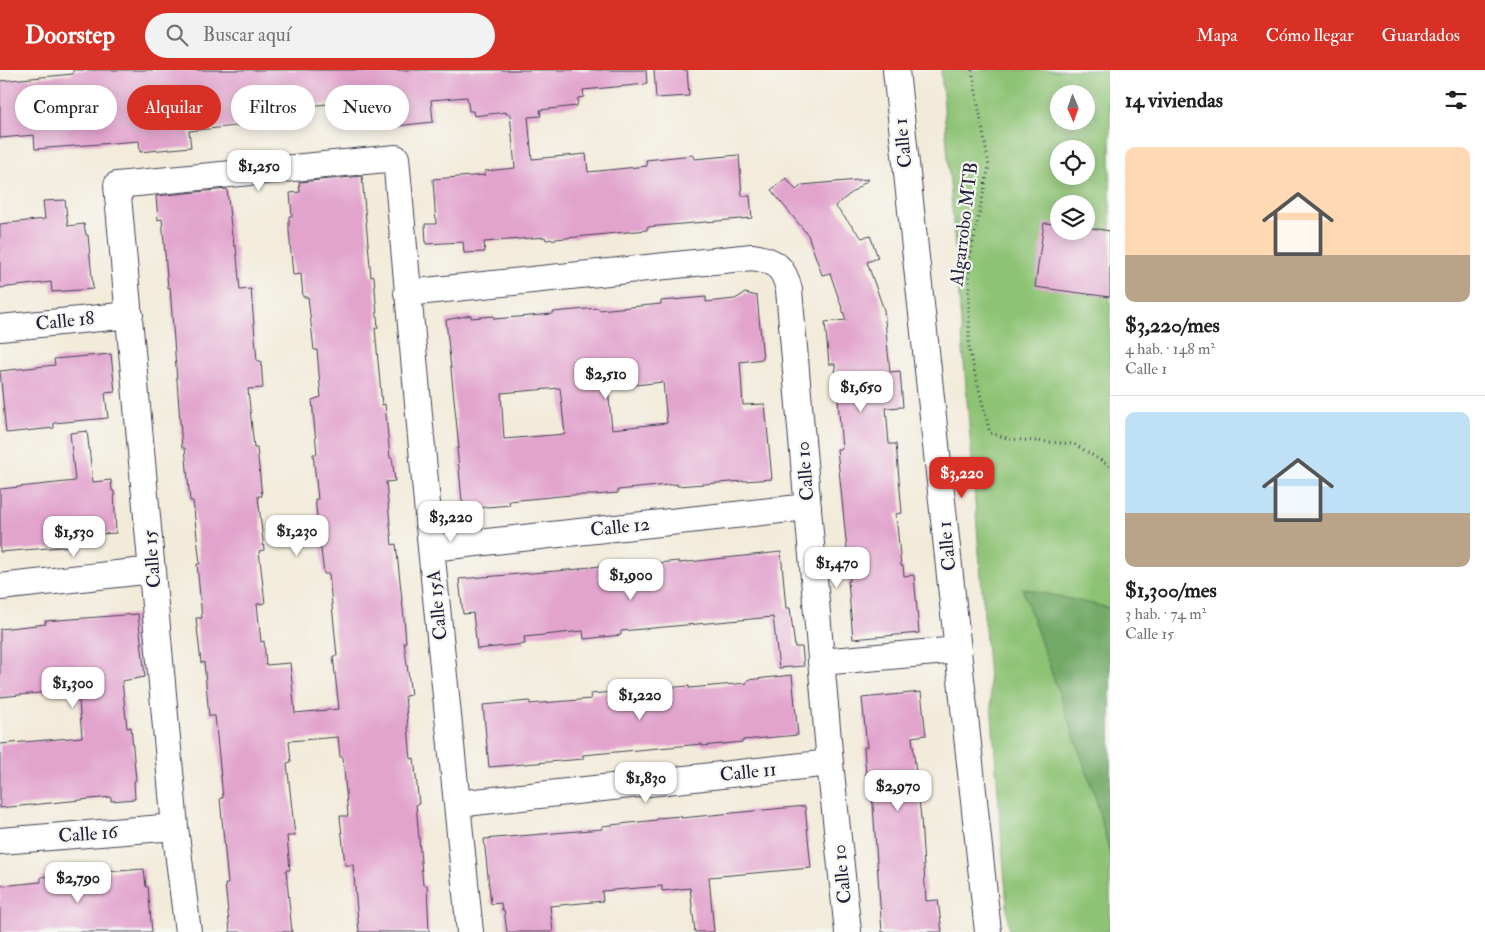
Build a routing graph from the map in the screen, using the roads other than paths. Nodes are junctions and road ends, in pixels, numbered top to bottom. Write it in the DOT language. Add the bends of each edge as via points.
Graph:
graph roads {
  1 [pos="896,70"];
  2 [pos="396,158"];
  3 [pos="408,293"];
  4 [pos="130,315"];
  5 [pos="0,328"];
  6 [pos="808,507"];
  7 [pos="431,548"];
  8 [pos="153,570"];
  9 [pos="0,587"];
  10 [pos="958,650"];
  11 [pos="821,662"];
  12 [pos="830,763"];
  13 [pos="457,804"];
  14 [pos="175,827"];
  15 [pos="0,841"];
  16 [pos="188,932"];
  17 [pos="470,932"];
  18 [pos="848,932"];
  19 [pos="988,932"];
  1 -- 10 [label="street, Calle 1"];
  2 -- 3 [label="street, Calle 15A"];
  2 -- 4 [label="street, Calle 15" via="118,185"];
  3 -- 6 [label="street, Calle 10" via="752,257 765,259 786,276 789,290"];
  3 -- 7 [label="street, Calle 15A"];
  4 -- 5 [label="street, Calle 18"];
  4 -- 8 [label="street, Calle 15"];
  6 -- 7 [label="street, Calle 12"];
  6 -- 11 [label="street, Calle 10"];
  7 -- 13 [label="street, Calle 15A"];
  8 -- 9 [label="street"];
  8 -- 14 [label="street, Calle 15"];
  10 -- 11 [label="street"];
  10 -- 19 [label="street, Calle 1"];
  11 -- 12 [label="street, Calle 10"];
  12 -- 13 [label="street, Calle 11"];
  12 -- 18 [label="street, Calle 10"];
  13 -- 17 [label="street, Calle 15A"];
  14 -- 15 [label="street, Calle 16"];
  14 -- 16 [label="street, Calle 15"];
}
